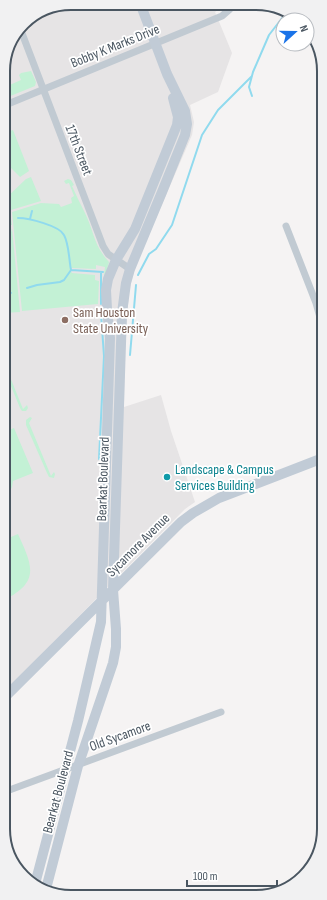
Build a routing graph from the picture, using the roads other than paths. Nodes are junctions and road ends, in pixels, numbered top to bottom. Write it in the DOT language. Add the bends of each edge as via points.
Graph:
graph roads {
  1 [pos="142,10"];
  2 [pos="229,10"];
  3 [pos="22,35"];
  4 [pos="155,43"];
  5 [pos="167,74"];
  6 [pos="43,90"];
  7 [pos="10,103"];
  8 [pos="286,226"];
  9 [pos="116,260"];
  10 [pos="130,269"];
  11 [pos="317,295"];
  12 [pos="317,460"];
  13 [pos="113,590"];
  14 [pos="101,601"];
  15 [pos="10,692"];
  16 [pos="221,712"];
  17 [pos="78,766"];
  18 [pos="66,770"];
  19 [pos="10,790"];
  20 [pos="37,880"];
  21 [pos="47,885"];
  1 -- 4 [label="street, Bearkat Boulevard"];
  2 -- 4 [label="street, Bobby K Marks Drive" via="222,16"];
  3 -- 6 [label="street, 17th Street"];
  4 -- 5 [label="street, Bearkat Boulevard"];
  4 -- 6 [label="street, Bobby K Marks Drive"];
  5 -- 9 [label="street, Bearkat Boulevard" via="178,117 177,125 135,229"];
  5 -- 10 [label="street, Bearkat Boulevard" via="184,112 187,124 185,135"];
  6 -- 7 [label="street, Bobby K Marks Drive"];
  6 -- 9 [label="street, 17th Street" via="103,246"];
  8 -- 11 [label="street"];
  9 -- 10 [label="street, 17th Street"];
  9 -- 14 [label="street, Bearkat Boulevard" via="106,290 110,338"];
  10 -- 13 [label="street, Bearkat Boulevard" via="124,290 122,313"];
  12 -- 13 [label="street, Sycamore Avenue" via="219,498 193,512"];
  13 -- 14 [label="street, Sycamore Avenue"];
  13 -- 17 [label="street, Bearkat Boulevard" via="116,647 113,663"];
  14 -- 15 [label="street, Sycamore Avenue"];
  14 -- 18 [label="street, Bearkat Boulevard" via="101,622"];
  16 -- 17 [label="street, Old Sycamore"];
  17 -- 18 [label="street, Old Sycamore"];
  17 -- 21 [label="street, Bearkat Boulevard"];
  18 -- 19 [label="street, Old Sycamore"];
  18 -- 20 [label="street, Bearkat Boulevard"];
}
